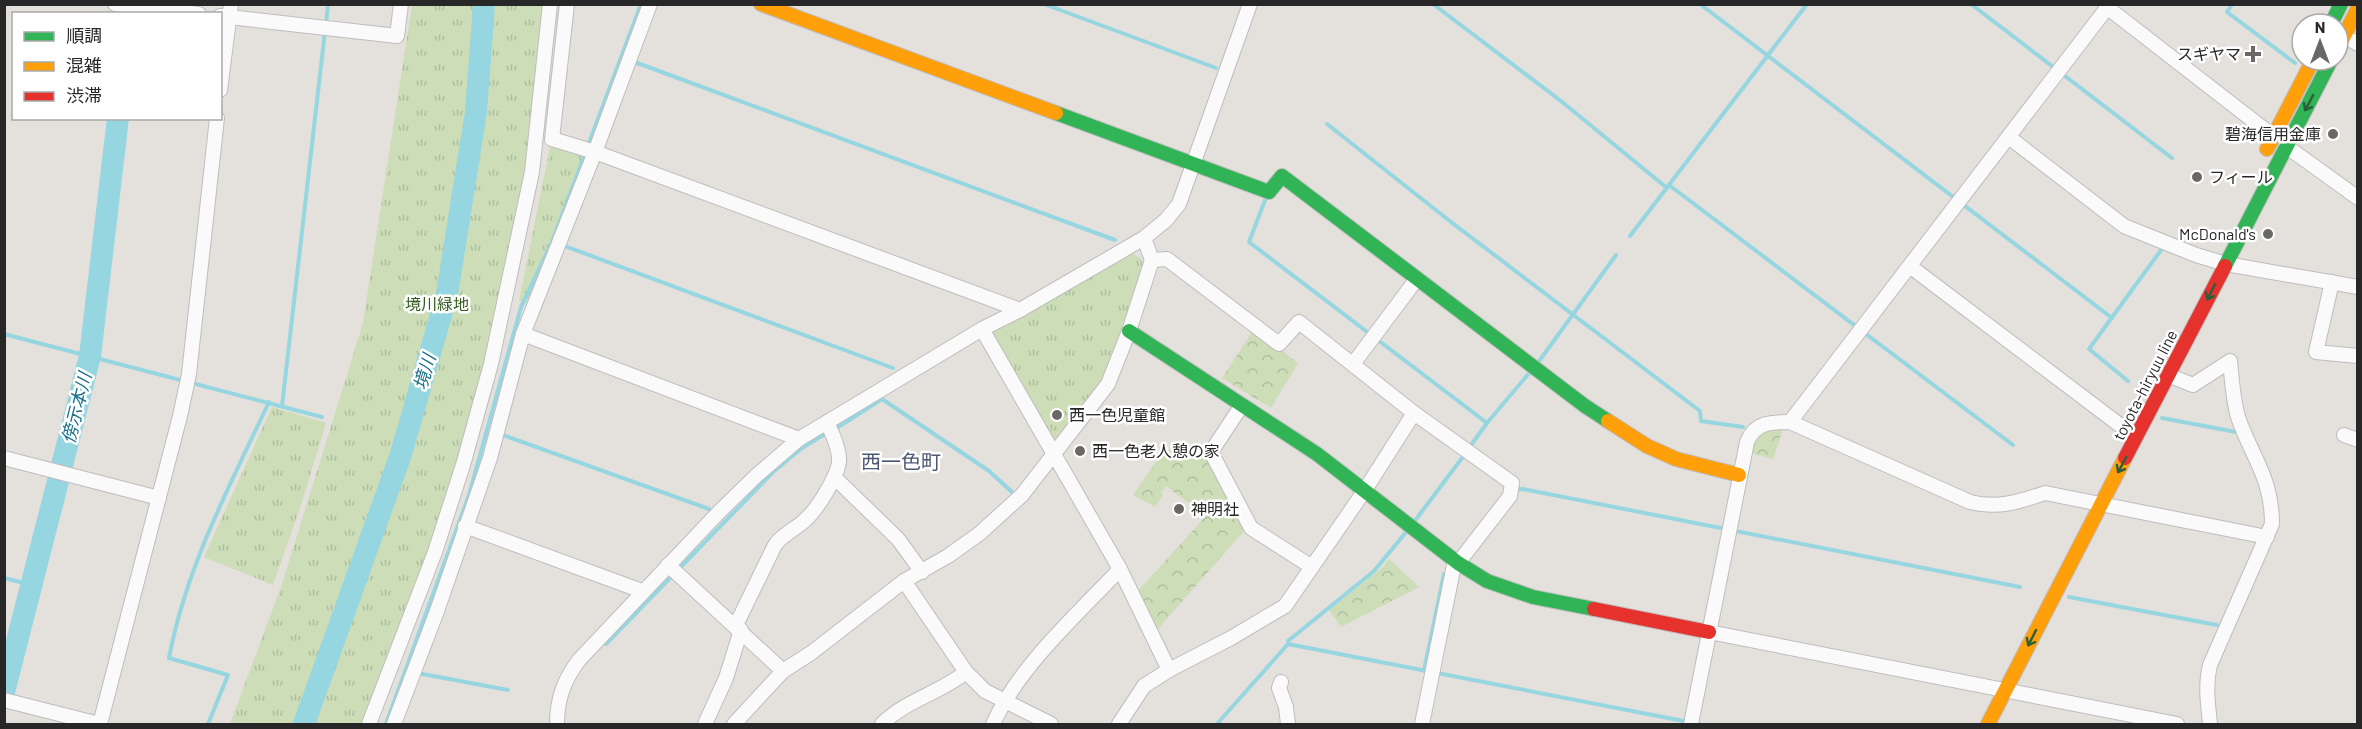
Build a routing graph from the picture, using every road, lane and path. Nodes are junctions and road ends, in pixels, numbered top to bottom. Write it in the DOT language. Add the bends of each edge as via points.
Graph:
graph roads {
  1 [pos="115,4"];
  2 [pos="401,4"];
  3 [pos="550,4"];
  4 [pos="567,4"];
  5 [pos="650,4"];
  6 [pos="761,4"];
  7 [pos="1250,4"];
  8 [pos="2109,6"];
  9 [pos="2358,8"];
  10 [pos="182,12"];
  11 [pos="227,12"];
  12 [pos="2350,24"];
  13 [pos="222,68"];
  14 [pos="2307,72"];
  15 [pos="2325,72"];
  16 [pos="217,120"];
  17 [pos="2273,136"];
  18 [pos="2010,138"];
  19 [pos="2286,146"];
  20 [pos="595,152"];
  21 [pos="2263,157"];
  22 [pos="1192,165"];
  23 [pos="2358,198"];
  24 [pos="1144,238"];
  25 [pos="1152,260"];
  26 [pos="2226,264"];
  27 [pos="1911,267"];
  28 [pos="1416,280"];
  29 [pos="2332,282"];
  30 [pos="2358,287"];
  31 [pos="1020,310"];
  32 [pos="982,329"];
  33 [pos="1129,331"];
  34 [pos="523,334"];
  35 [pos="2358,356"];
  36 [pos="1353,364"];
  37 [pos="2155,378"];
  38 [pos="1242,405"];
  39 [pos="1414,413"];
  40 [pos="827,422"];
  41 [pos="1790,422"];
  42 [pos="2125,429"];
  43 [pos="799,439"];
  44 [pos="1054,456"];
  45 [pos="4,458"];
  46 [pos="2109,460"];
  47 [pos="1739,475"];
  48 [pos="834,477"];
  49 [pos="1365,490"];
  50 [pos="159,498"];
  51 [pos="2101,504"];
  52 [pos="465,526"];
  53 [pos="2267,537"];
  54 [pos="2066,541"];
  55 [pos="1457,561"];
  56 [pos="668,565"];
  57 [pos="1312,567"];
  58 [pos="1120,569"];
  59 [pos="922,572"];
  60 [pos="904,581"];
  61 [pos="642,591"];
  62 [pos="738,628"];
  63 [pos="1709,632"];
  64 [pos="1169,669"];
  65 [pos="783,671"];
  66 [pos="966,672"];
  67 [pos="1281,682"];
  68 [pos="1998,690"];
  69 [pos="4,700"];
  70 [pos="1003,701"];
  71 [pos="1977,715"];
  72 [pos="100,724"];
  73 [pos="369,724"];
  74 [pos="394,724"];
  75 [pos="557,724"];
  76 [pos="705,724"];
  77 [pos="734,724"];
  78 [pos="882,724"];
  79 [pos="993,724"];
  80 [pos="1051,724"];
  81 [pos="1119,724"];
  82 [pos="1288,724"];
  83 [pos="1422,724"];
  84 [pos="1691,724"];
  85 [pos="1988,724"];
  86 [pos="2177,724"];
  87 [pos="2210,724"];
  1 -- 10 [label="street"];
  2 -- 11 [label="street" via="397,36"];
  3 -- 73 [label="street" via="532,172 491,364 435,552"];
  4 -- 20 [label="street" via="552,139"];
  5 -- 20 [label="street"];
  6 -- 22 [label="street"];
  7 -- 22 [label="street"];
  8 -- 17 [label="street"];
  8 -- 18 [label="street"];
  9 -- 12 [label="street"];
  11 -- 13 [label="street"];
  14 -- 17 [label="street"];
  15 -- 19 [label="street, toyota-hiryuu line, one-way"];
  16 -- 50 [label="street" via="189,374"];
  17 -- 21 [label="street"];
  18 -- 26 [label="street" via="2124,226"];
  18 -- 27 [label="street"];
  19 -- 23 [label="street"];
  19 -- 26 [label="street, toyota-hiryuu line"];
  20 -- 31 [label="street"];
  20 -- 34 [label="street"];
  22 -- 24 [label="street" via="1179,204"];
  22 -- 28 [label="street" via="1269,192 1282,176"];
  24 -- 25 [label="street"];
  24 -- 31 [label="street"];
  25 -- 33 [label="street"];
  25 -- 36 [label="street" via="1167,259 1279,344 1299,322"];
  26 -- 29 [label="street"];
  26 -- 37 [label="street, toyota-hiryuu line, one-way"];
  27 -- 41 [label="street"];
  27 -- 42 [label="street"];
  28 -- 36 [label="street"];
  28 -- 47 [label="street" via="1585,406 1647,446 1676,459"];
  29 -- 30 [label="street"];
  29 -- 35 [label="street" via="2316,352"];
  31 -- 32 [label="street"];
  32 -- 40 [label="street"];
  32 -- 44 [label="street"];
  33 -- 38 [label="street"];
  33 -- 44 [label="street" via="1108,384"];
  34 -- 43 [label="street"];
  34 -- 52 [label="street" via="490,458"];
  36 -- 39 [label="street"];
  37 -- 42 [label="street, toyota-hiryuu line"];
  37 -- 51 [label="street, toyota-hiryuu line, one-way"];
  37 -- 53 [label="street" via="2193,385 2230,361 2237,414 2270,489 2272,524"];
  38 -- 49 [label="street"];
  38 -- 57 [label="street" via="1211,452 1251,528"];
  39 -- 49 [label="street"];
  39 -- 55 [label="street" via="1512,483 1510,496"];
  40 -- 43 [label="street"];
  40 -- 48 [label="street" via="840,460"];
  41 -- 47 [label="street" via="1755,428 1747,442"];
  41 -- 51 [label="street" via="1970,502 1986,506 2045,493"];
  42 -- 46 [label="street, toyota-hiryuu line"];
  43 -- 56 [label="street" via="757,475"];
  44 -- 58 [label="street"];
  44 -- 59 [label="street" via="999,517"];
  45 -- 50 [label="street"];
  47 -- 63 [label="street"];
  48 -- 59 [label="street" via="898,540"];
  48 -- 62 [label="street" via="814,511 775,545"];
  49 -- 55 [label="street"];
  49 -- 57 [label="street"];
  50 -- 72 [label="street"];
  51 -- 53 [label="street"];
  51 -- 68 [label="street, toyota-hiryuu line, one-way"];
  52 -- 61 [label="street"];
  52 -- 74 [label="street"];
  53 -- 87 [label="street" via="2210,665"];
  54 -- 68 [label="street, toyota-hiryuu line"];
  55 -- 63 [label="street" via="1487,581 1533,597"];
  55 -- 83 [label="street"];
  56 -- 61 [label="street"];
  56 -- 62 [label="street"];
  57 -- 64 [label="street" via="1285,606"];
  58 -- 64 [label="street"];
  58 -- 70 [label="street"];
  59 -- 60 [label="street"];
  60 -- 65 [label="street"];
  60 -- 66 [label="street"];
  61 -- 75 [label="street" via="568,675 560,692"];
  62 -- 65 [label="street"];
  62 -- 76 [label="street" via="726,678"];
  63 -- 68 [label="street"];
  63 -- 84 [label="street"];
  64 -- 81 [label="street" via="1144,686"];
  65 -- 77 [label="street"];
  66 -- 70 [label="street"];
  66 -- 78 [label="street"];
  67 -- 82 [label="street"];
  68 -- 71 [label="street, toyota-hiryuu line"];
  68 -- 85 [label="street, toyota-hiryuu line"];
  68 -- 86 [label="street"];
  69 -- 72 [label="street"];
  70 -- 79 [label="street"];
  70 -- 80 [label="street"];
}
